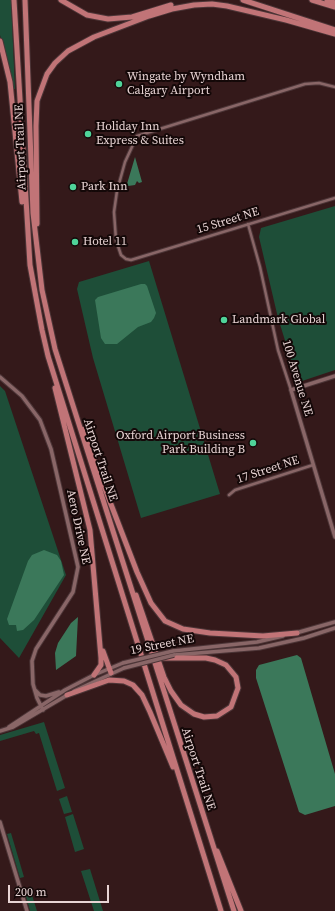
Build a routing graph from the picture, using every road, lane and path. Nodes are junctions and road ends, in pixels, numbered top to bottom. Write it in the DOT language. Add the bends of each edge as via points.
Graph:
graph roads {
  1 [pos="14,0"];
  2 [pos="25,0"];
  3 [pos="60,0"];
  4 [pos="243,0"];
  5 [pos="312,0"];
  6 [pos="327,0"];
  7 [pos="335,3"];
  8 [pos="212,4"];
  9 [pos="335,7"];
  10 [pos="335,30"];
  11 [pos="335,34"];
  12 [pos="0,41"];
  13 [pos="335,86"];
  14 [pos="335,198"];
  15 [pos="248,224"];
  16 [pos="30,265"];
  17 [pos="42,290"];
  18 [pos="48,356"];
  19 [pos="59,366"];
  20 [pos="335,376"];
  21 [pos="0,377"];
  22 [pos="291,390"];
  23 [pos="313,465"];
  24 [pos="229,495"];
  25 [pos="335,536"];
  26 [pos="124,569"];
  27 [pos="335,622"];
  28 [pos="335,628"];
  29 [pos="297,633"];
  30 [pos="100,640"];
  31 [pos="175,657"];
  32 [pos="160,658"];
  33 [pos="111,670"];
  34 [pos="94,675"];
  35 [pos="34,689"];
  36 [pos="66,692"];
  37 [pos="42,708"];
  38 [pos="0,731"];
  39 [pos="185,796"];
  40 [pos="0,822"];
  41 [pos="205,824"];
  42 [pos="28,911"];
  43 [pos="220,911"];
  44 [pos="234,911"];
  45 [pos="241,911"];
  1 -- 16 [label="highway, Airport Trail NE"];
  2 -- 17 [label="highway, Airport Trail NE" via="33,213"];
  3 -- 8 [label="highway" via="87,15 108,19 128,18 182,4"];
  4 -- 10 [label="highway"];
  5 -- 9 [label="highway"];
  6 -- 7 [label="highway"];
  8 -- 11 [label="highway" via="268,15"];
  8 -- 17 [label="highway" via="172,9 94,38 68,51 47,74 37,101 36,126 37,222"];
  12 -- 16 [label="highway" via="10,82"];
  13 -- 15 [label="street, 15 Street NE" via="323,83 305,84 138,136 125,162 114,212 116,240 126,259"];
  14 -- 15 [label="street, 15 Street NE"];
  15 -- 22 [label="street, 100 Avenue NE" via="262,274 278,350"];
  16 -- 18 [label="highway, Airport Trail NE"];
  17 -- 19 [label="highway, Airport Trail NE"];
  18 -- 30 [label="highway" via="90,530"];
  18 -- 39 [label="highway, Airport Trail NE"];
  19 -- 26 [label="highway, Airport Trail NE"];
  19 -- 29 [label="highway" via="128,552 157,613 171,625 195,632 243,636"];
  20 -- 22 [label="street"];
  21 -- 35 [label="street, Aero Drive NE" via="22,396 40,420 51,449 78,567 76,582 69,599 34,655 31,667"];
  22 -- 23 [label="street, 100 Avenue NE"];
  23 -- 24 [label="street, 17 Street NE" via="235,490"];
  23 -- 25 [label="street, 100 Avenue NE"];
  26 -- 31 [label="highway" via="138,600 164,677 176,698 187,710 204,717 217,716 231,707 238,688 236,677 226,665 206,658"];
  26 -- 41 [label="highway, Airport Trail NE"];
  27 -- 29 [label="street, 19 Street NE"];
  28 -- 31 [label="street, 19 Street NE" via="259,648"];
  29 -- 33 [label="street, 19 Street NE, bridge" via="257,642 173,651 123,663"];
  30 -- 33 [label="highway"];
  30 -- 34 [label="highway" via="101,665"];
  31 -- 32 [label="highway, bridge"];
  32 -- 33 [label="street, 19 Street NE, bridge"];
  33 -- 34 [label="street, 19 Street NE"];
  33 -- 36 [label="street, 19 Street NE"];
  34 -- 36 [label="street, 19 Street NE"];
  35 -- 36 [label="street" via="40,695 46,696"];
  35 -- 37 [label="street, Aero Drive NE"];
  36 -- 37 [label="street, 19 Street NE"];
  36 -- 39 [label="highway" via="109,680 124,681 133,685 142,695 154,719"];
  37 -- 38 [label="street, 19 Street NE"];
  39 -- 43 [label="highway, Airport Trail NE"];
  40 -- 42 [label="street"];
  41 -- 44 [label="highway, Airport Trail NE"];
  41 -- 45 [label="highway"];
}
